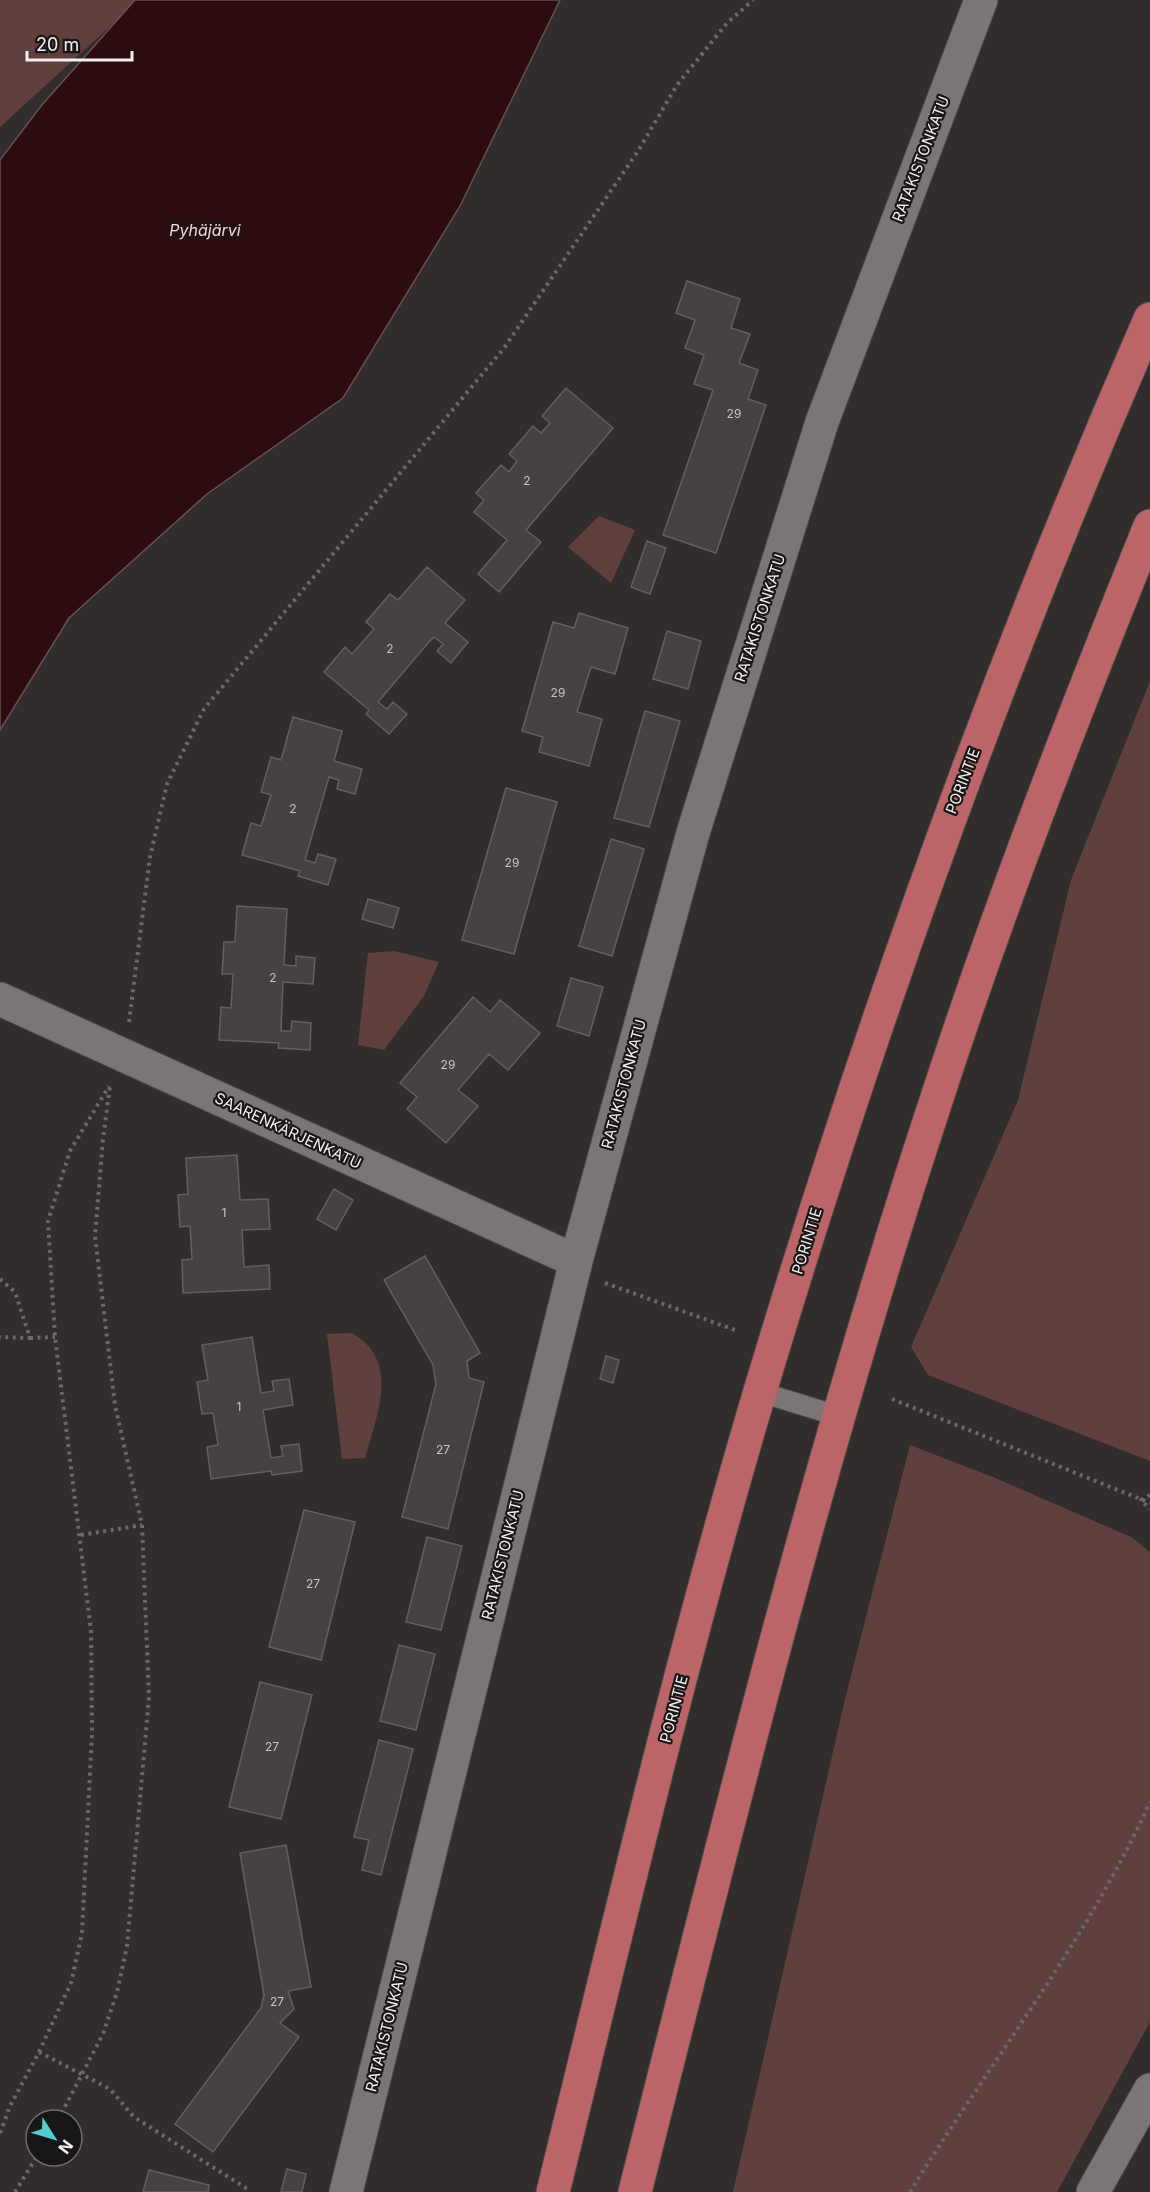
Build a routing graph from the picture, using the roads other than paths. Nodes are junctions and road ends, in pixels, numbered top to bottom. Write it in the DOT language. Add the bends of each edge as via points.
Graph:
graph roads {
  1 [pos="981,0"];
  2 [pos="1150,320"];
  3 [pos="1150,526"];
  4 [pos="0,999"];
  5 [pos="576,1261"];
  6 [pos="760,1392"];
  7 [pos="838,1416"];
  8 [pos="1150,2090"];
  9 [pos="346,2192"];
  10 [pos="553,2192"];
  11 [pos="635,2192"];
  12 [pos="1093,2192"];
  1 -- 5 [label="street, RATAKISTONKATU" via="819,433 693,833"];
  2 -- 6 [label="highway, PORINTIE" via="940,838 855,1085"];
  3 -- 7 [label="highway" via="1018,862 933,1110"];
  4 -- 5 [label="street, SAARENKÄRJENKATU" via="117,1068"];
  5 -- 9 [label="street, RATAKISTONKATU"];
  6 -- 7 [label="lane"];
  6 -- 10 [label="highway, PORINTIE" via="657,1772"];
  7 -- 11 [label="highway"];
  8 -- 12 [label="street"];
}
